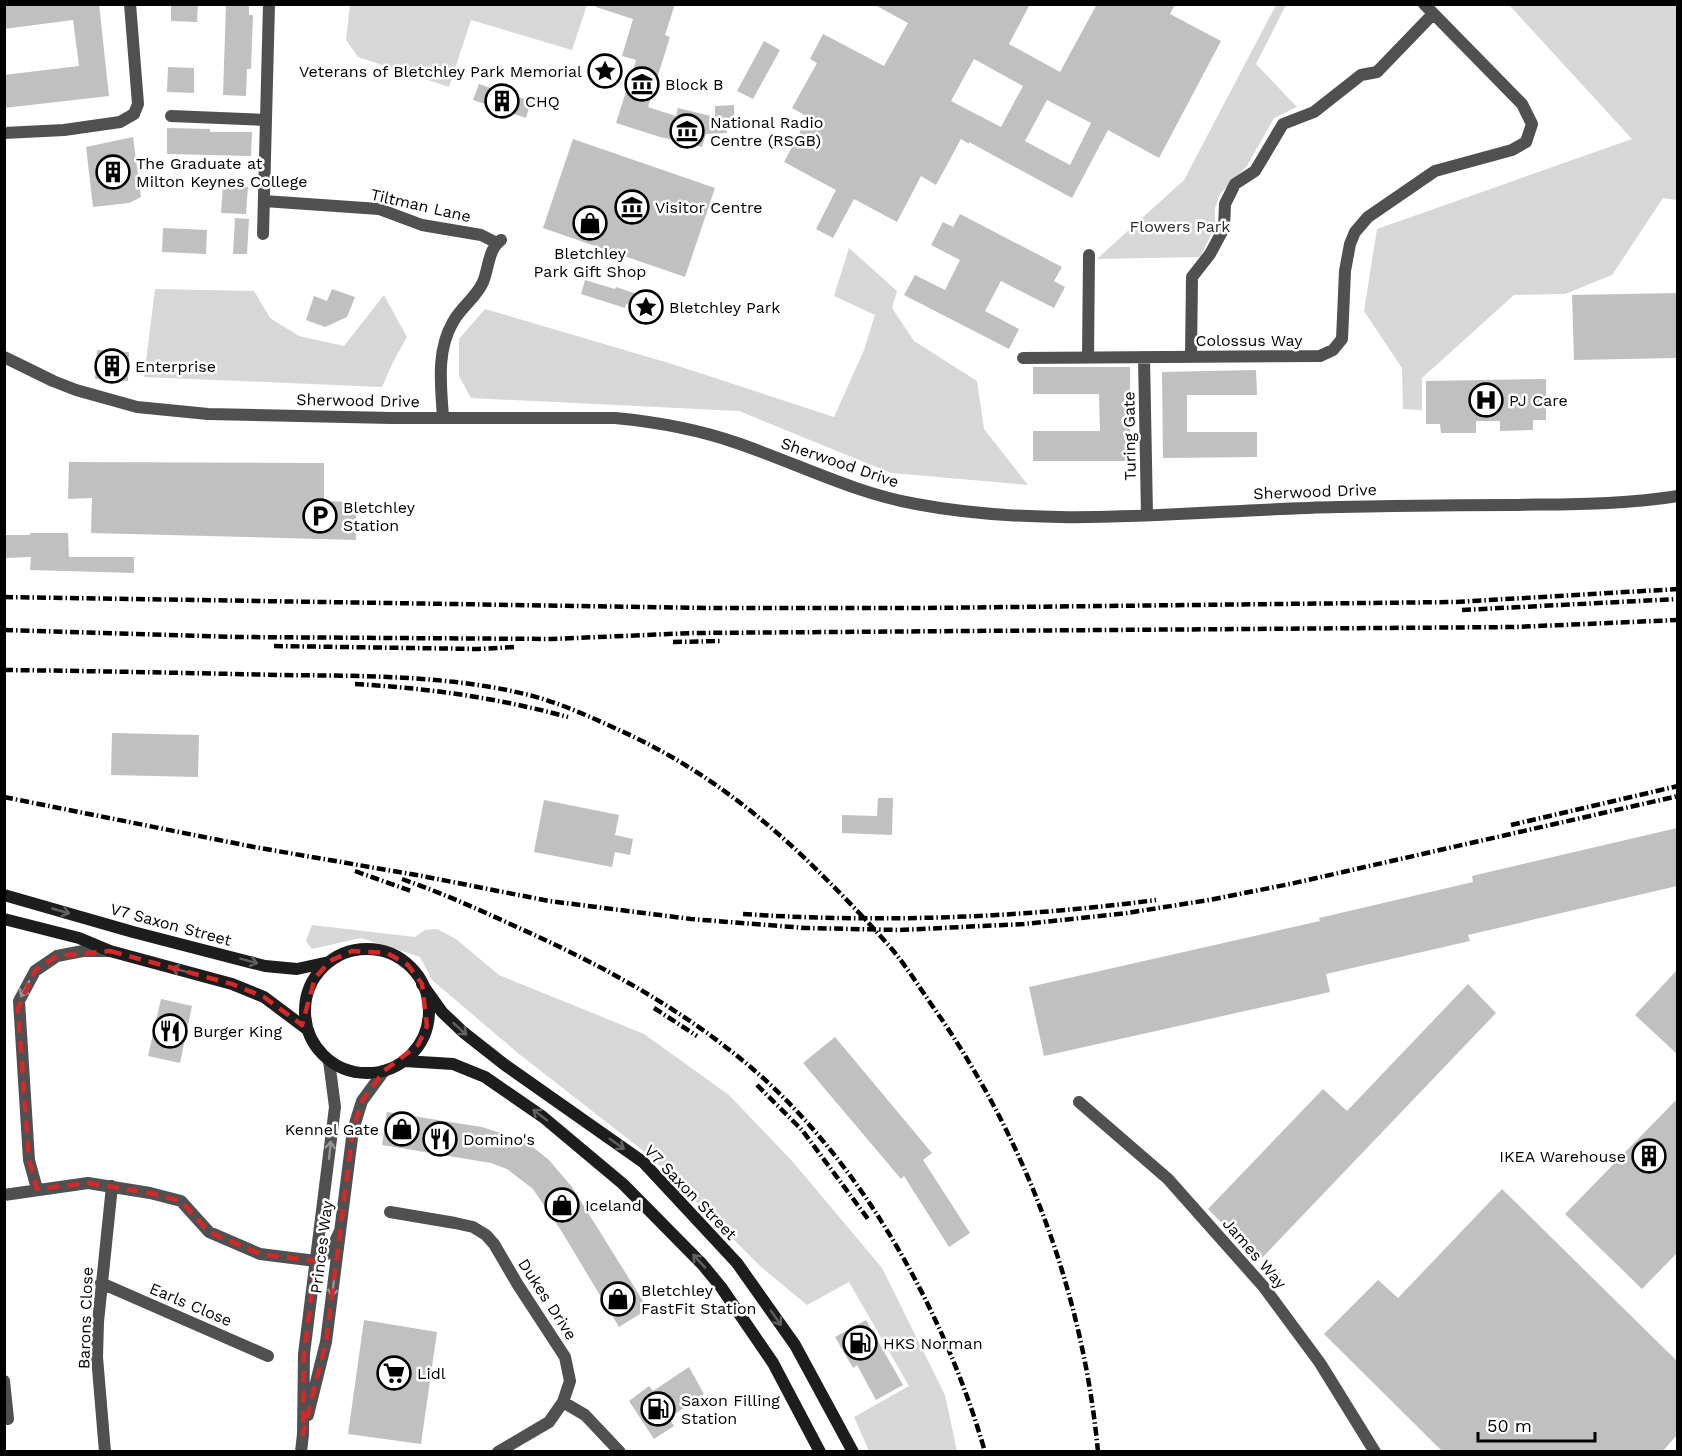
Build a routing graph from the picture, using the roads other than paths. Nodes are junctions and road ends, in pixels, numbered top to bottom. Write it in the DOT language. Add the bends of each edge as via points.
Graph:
graph roads {
  1 [pos="130,4"];
  2 [pos="269,4"];
  3 [pos="1429,9"];
  4 [pos="171,116"];
  5 [pos="266,120"];
  6 [pos="4,134"];
  7 [pos="264,201"];
  8 [pos="263,234"];
  9 [pos="1089,255"];
  10 [pos="1191,356"];
  11 [pos="4,357"];
  12 [pos="1088,357"];
  13 [pos="1144,357"];
  14 [pos="1023,358"];
  15 [pos="442,417"];
  16 [pos="1677,496"];
  17 [pos="1147,515"];
  18 [pos="4,895"];
  19 [pos="4,919"];
  20 [pos="110,951"];
  21 [pos="330,962"];
  22 [pos="422,984"];
  23 [pos="308,1030"];
  24 [pos="329,1061"];
  25 [pos="404,1061"];
  26 [pos="384,1071"];
  27 [pos="1079,1102"];
  28 [pos="112,1186"];
  29 [pos="37,1189"];
  30 [pos="4,1195"];
  31 [pos="390,1212"];
  32 [pos="340,1230"];
  33 [pos="316,1261"];
  34 [pos="100,1283"];
  35 [pos="268,1356"];
  36 [pos="4,1381"];
  37 [pos="563,1402"];
  38 [pos="4,1419"];
  39 [pos="303,1434"];
  40 [pos="105,1452"];
  41 [pos="301,1452"];
  42 [pos="498,1452"];
  43 [pos="620,1452"];
  44 [pos="820,1452"];
  45 [pos="853,1452"];
  46 [pos="1375,1452"];
  1 -- 6 [label="street" via="138,104 135,114 120,122"];
  2 -- 5 [label="street"];
  3 -- 10 [label="street" via="1377,72 1361,75 1314,112 1283,124 1255,171 1234,184 1225,204 1224,228 1192,277"];
  3 -- 10 [label="street, Colossus Way" via="1522,104 1532,124 1526,142 1512,150 1435,171 1368,217 1350,244 1345,271 1344,328 1342,339 1333,350 1310,357"];
  4 -- 5 [label="street"];
  5 -- 7 [label="street"];
  7 -- 8 [label="street"];
  7 -- 15 [label="street, Tiltman Lane" via="378,209 422,225 499,242 493,248 483,282 445,338 441,359"];
  9 -- 12 [label="street"];
  10 -- 13 [label="street, Colossus Way"];
  11 -- 15 [label="street, Sherwood Drive" via="60,384 137,407 207,414"];
  12 -- 13 [label="street, Colossus Way"];
  12 -- 14 [label="street, Colossus Way"];
  13 -- 17 [label="street, Turing Gate"];
  15 -- 17 [label="street, Sherwood Drive" via="615,418 651,422 737,443 912,504 975,514"];
  16 -- 17 [label="street, Sherwood Drive" via="1572,504 1297,508"];
  18 -- 21 [label="main road, V7 Saxon Street, one-way" via="265,966 297,969"];
  19 -- 20 [label="main road" via="79,938"];
  23 -- 20 [label="main road, one-way" via="264,998 232,984"];
  20 -- 29 [label="street, one-way" via="57,956 35,971 19,1001 29,1160"];
  21 -- 22 [label="main road" via="340,955 364,950 387,953 408,965"];
  21 -- 23 [label="main road" via="315,978 306,998"];
  22 -- 25 [label="main road" via="428,1005 427,1026"];
  22 -- 45 [label="main road, V7 Saxon Street, one-way" via="463,1032 643,1162 737,1263 795,1346"];
  23 -- 24 [label="main road"];
  24 -- 26 [label="main road" via="346,1070"];
  33 -- 24 [label="street, Princes Way, one-way" via="334,1107"];
  25 -- 26 [label="main road"];
  44 -- 25 [label="main road, one-way" via="773,1363 721,1287 623,1184 543,1117 485,1077 453,1064"];
  26 -- 32 [label="street, Princes Way" via="362,1101 353,1130"];
  27 -- 46 [label="street, James Way" via="1168,1179 1263,1286 1320,1363"];
  28 -- 29 [label="street"];
  28 -- 33 [label="street" via="181,1201 209,1232 260,1254"];
  28 -- 34 [label="street, Barons Close"];
  29 -- 30 [label="street"];
  31 -- 37 [label="street, Dukes Drive" via="472,1227 495,1244 566,1357 570,1382"];
  32 -- 33 [label="street" via="330,1252"];
  32 -- 39 [label="street, Princes Way, one-way" via="326,1342"];
  33 -- 39 [label="street, Princes Way" via="304,1354"];
  34 -- 35 [label="street, Earls Close"];
  34 -- 40 [label="street, Barons Close" via="97,1357"];
  36 -- 38 [label="street" via="8,1419"];
  37 -- 42 [label="street, Dukes Drive" via="549,1422"];
  37 -- 43 [label="street" via="585,1415"];
  39 -- 41 [label="street, Princes Way"];
}
